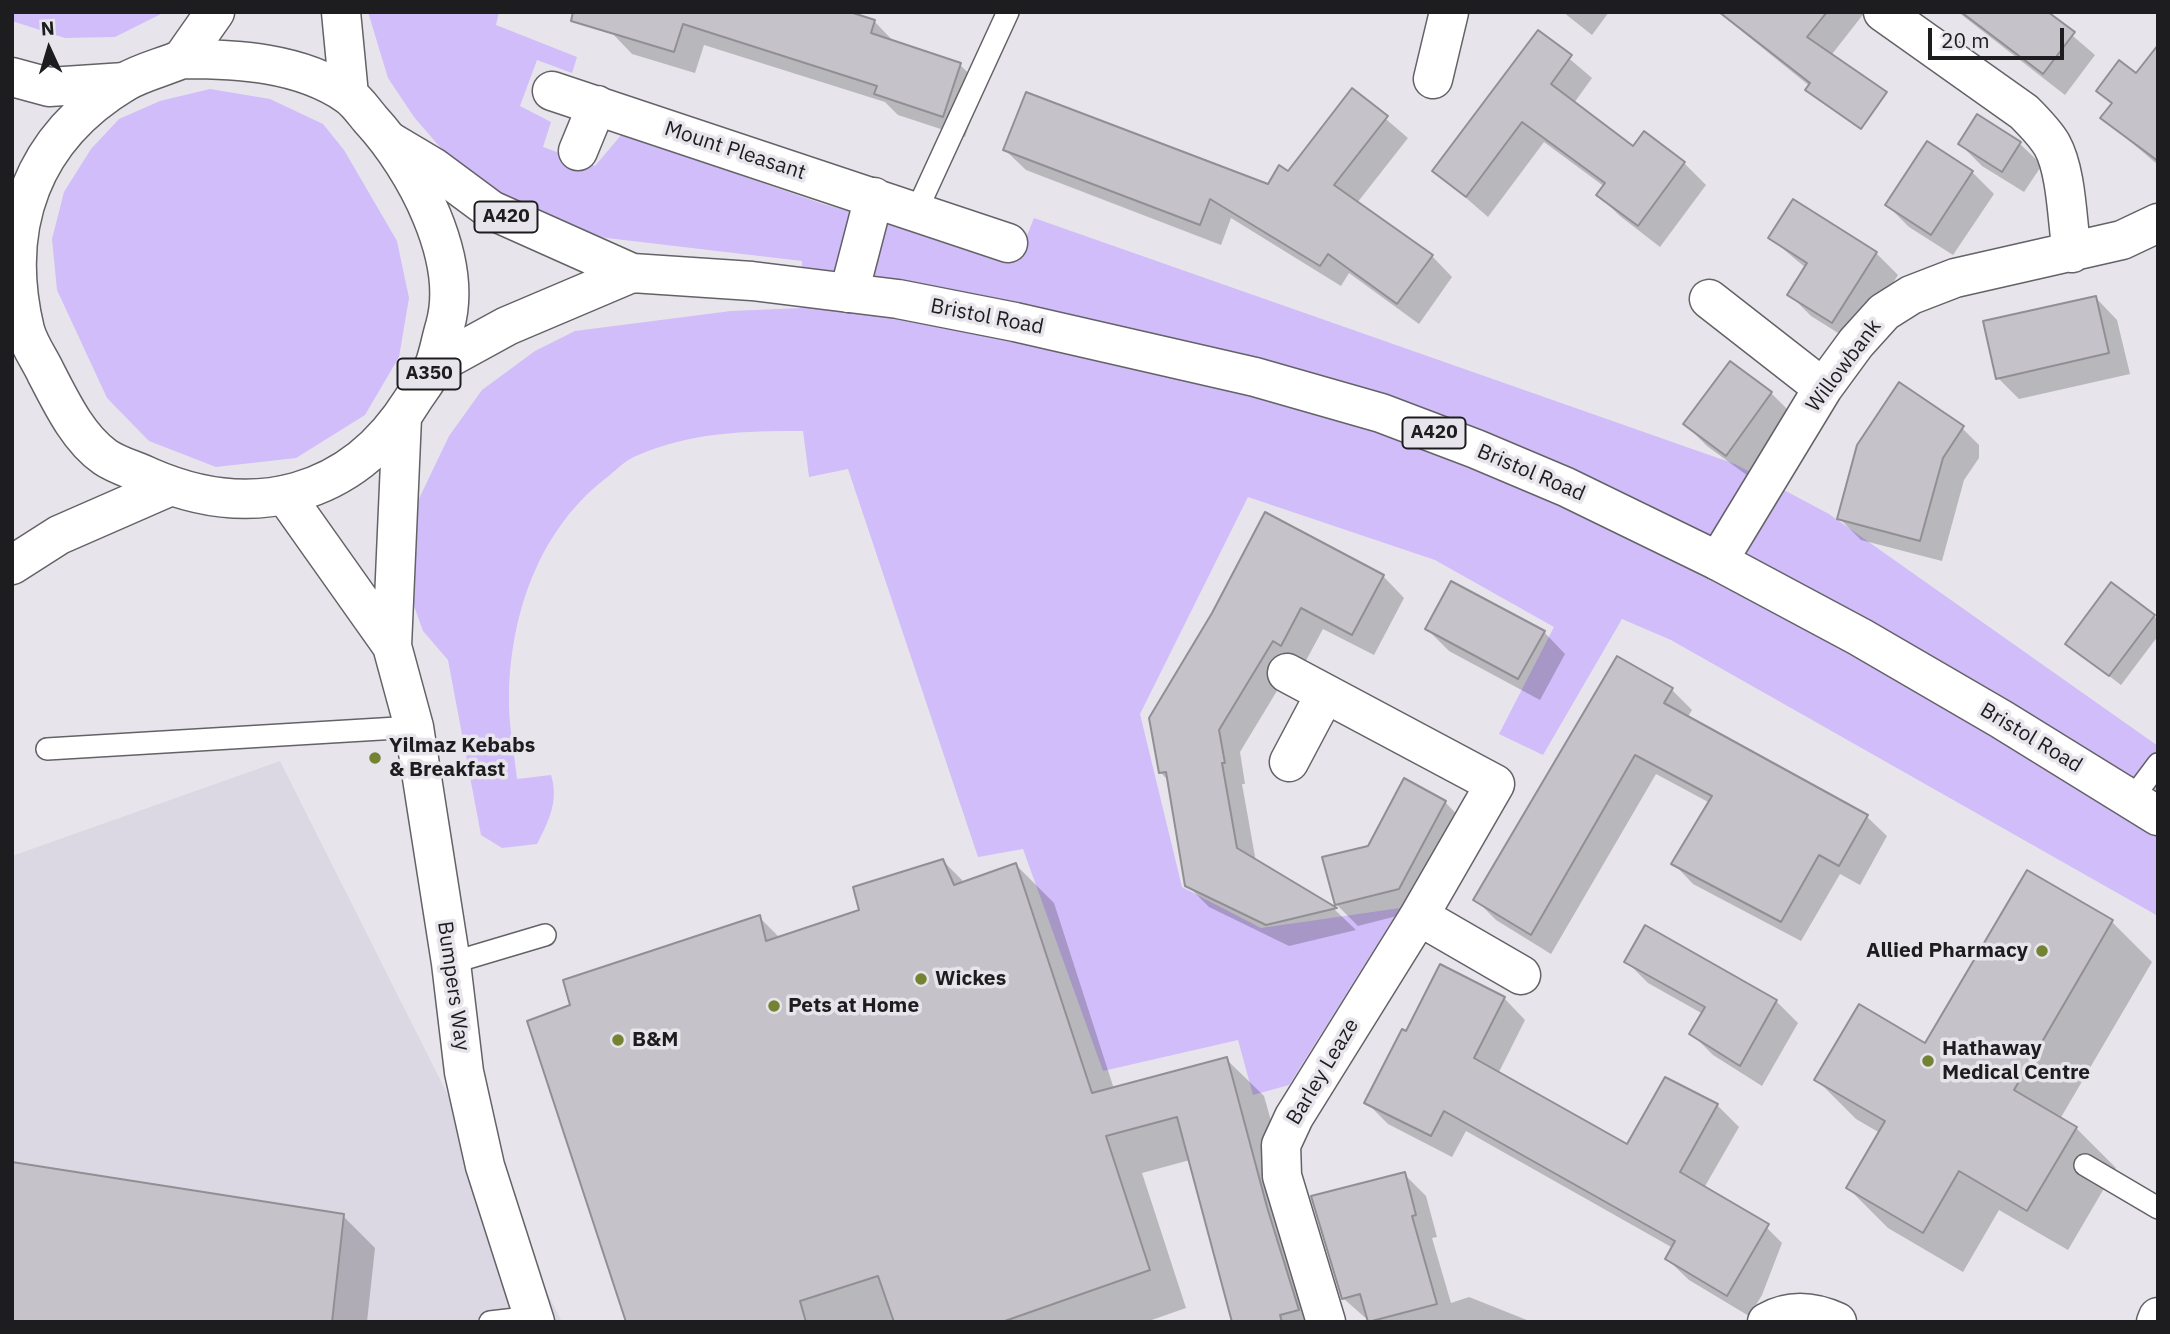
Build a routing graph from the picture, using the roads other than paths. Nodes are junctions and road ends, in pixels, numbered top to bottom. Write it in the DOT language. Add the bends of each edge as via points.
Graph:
graph roads {
  1 [pos="215,12"];
  2 [pos="341,12"];
  3 [pos="1008,12"];
  4 [pos="1449,12"];
  5 [pos="1875,18"];
  6 [pos="182,59"];
  7 [pos="12,77"];
  8 [pos="1433,79"];
  9 [pos="125,82"];
  10 [pos="552,91"];
  11 [pos="349,95"];
  12 [pos="597,105"];
  13 [pos="391,142"];
  14 [pos="578,151"];
  15 [pos="874,197"];
  16 [pos="916,212"];
  17 [pos="16,214"];
  18 [pos="2158,223"];
  19 [pos="1008,243"];
  20 [pos="2072,253"];
  21 [pos="632,273"];
  22 [pos="849,293"];
  23 [pos="1709,299"];
  24 [pos="19,345"];
  25 [pos="433,366"];
  26 [pos="1823,388"];
  27 [pos="402,417"];
  28 [pos="171,486"];
  29 [pos="285,495"];
  30 [pos="1718,561"];
  31 [pos="12,565"];
  32 [pos="391,646"];
  33 [pos="1287,673"];
  34 [pos="1325,694"];
  35 [pos="414,727"];
  36 [pos="47,749"];
  37 [pos="1289,762"];
  38 [pos="2158,765"];
  39 [pos="2145,808"];
  40 [pos="1419,916"];
  41 [pos="545,935"];
  42 [pos="451,963"];
  43 [pos="1521,975"];
  44 [pos="2085,1165"];
  45 [pos="2158,1208"];
  46 [pos="534,1319"];
  47 [pos="490,1322"];
  48 [pos="1326,1322"];
  49 [pos="1767,1322"];
  50 [pos="1837,1322"];
  1 -- 6 [label="main road"];
  2 -- 11 [label="main road"];
  3 -- 16 [label="lane"];
  4 -- 8 [label="main road"];
  5 -- 20 [label="main road" via="2025,112 2043,132 2060,170"];
  6 -- 9 [label="main road, A350"];
  6 -- 11 [label="main road, A350" via="238,58 295,71"];
  7 -- 9 [label="main road" via="49,87"];
  9 -- 17 [label="main road, A350" via="57,139"];
  10 -- 12 [label="main road, Mount Pleasant"];
  11 -- 13 [label="main road, A350"];
  12 -- 14 [label="main road"];
  12 -- 15 [label="main road, Mount Pleasant"];
  13 -- 21 [label="main road, Bristol Road / A420" via="491,210"];
  13 -- 25 [label="main road, A350" via="429,207 443,256 450,308"];
  15 -- 16 [label="main road, Mount Pleasant"];
  15 -- 22 [label="main road"];
  16 -- 19 [label="main road, Mount Pleasant"];
  17 -- 24 [label="main road, A350"];
  18 -- 20 [label="main road, Willowbank" via="2122,240"];
  20 -- 26 [label="main road, Willowbank" via="1955,278 1911,295 1884,312"];
  21 -- 22 [label="main road, Bristol Road / A420"];
  21 -- 25 [label="main road, Bristol Road / A420" via="507,326"];
  22 -- 30 [label="main road, Bristol Road / A420" via="911,301 1132,347 1381,413 1566,487"];
  23 -- 26 [label="main road"];
  24 -- 28 [label="main road, A350" via="70,418 104,457"];
  25 -- 27 [label="main road, A350"];
  26 -- 30 [label="main road, Willowbank"];
  27 -- 29 [label="main road, A350" via="375,449 333,480"];
  27 -- 32 [label="main road, Bumpers Way"];
  28 -- 29 [label="main road, A350" via="227,499"];
  28 -- 31 [label="main road" via="59,536"];
  29 -- 32 [label="main road, Bumpers Way"];
  30 -- 39 [label="main road, Bristol Road / A420" via="1860,637"];
  32 -- 35 [label="main road, Bumpers Way"];
  33 -- 34 [label="main road, Barley Leaze"];
  34 -- 37 [label="main road"];
  34 -- 40 [label="main road, Barley Leaze" via="1495,784"];
  35 -- 36 [label="lane"];
  35 -- 42 [label="main road, Bumpers Way"];
  38 -- 39 [label="lane"];
  40 -- 43 [label="main road"];
  40 -- 48 [label="main road, Barley Leaze" via="1281,1145 1282,1176"];
  41 -- 42 [label="lane"];
  42 -- 46 [label="main road, Bumpers Way" via="464,1072 485,1166"];
  44 -- 45 [label="lane"];
  46 -- 47 [label="lane"];
  49 -- 50 [label="main road" via="1807,1312"];
}
